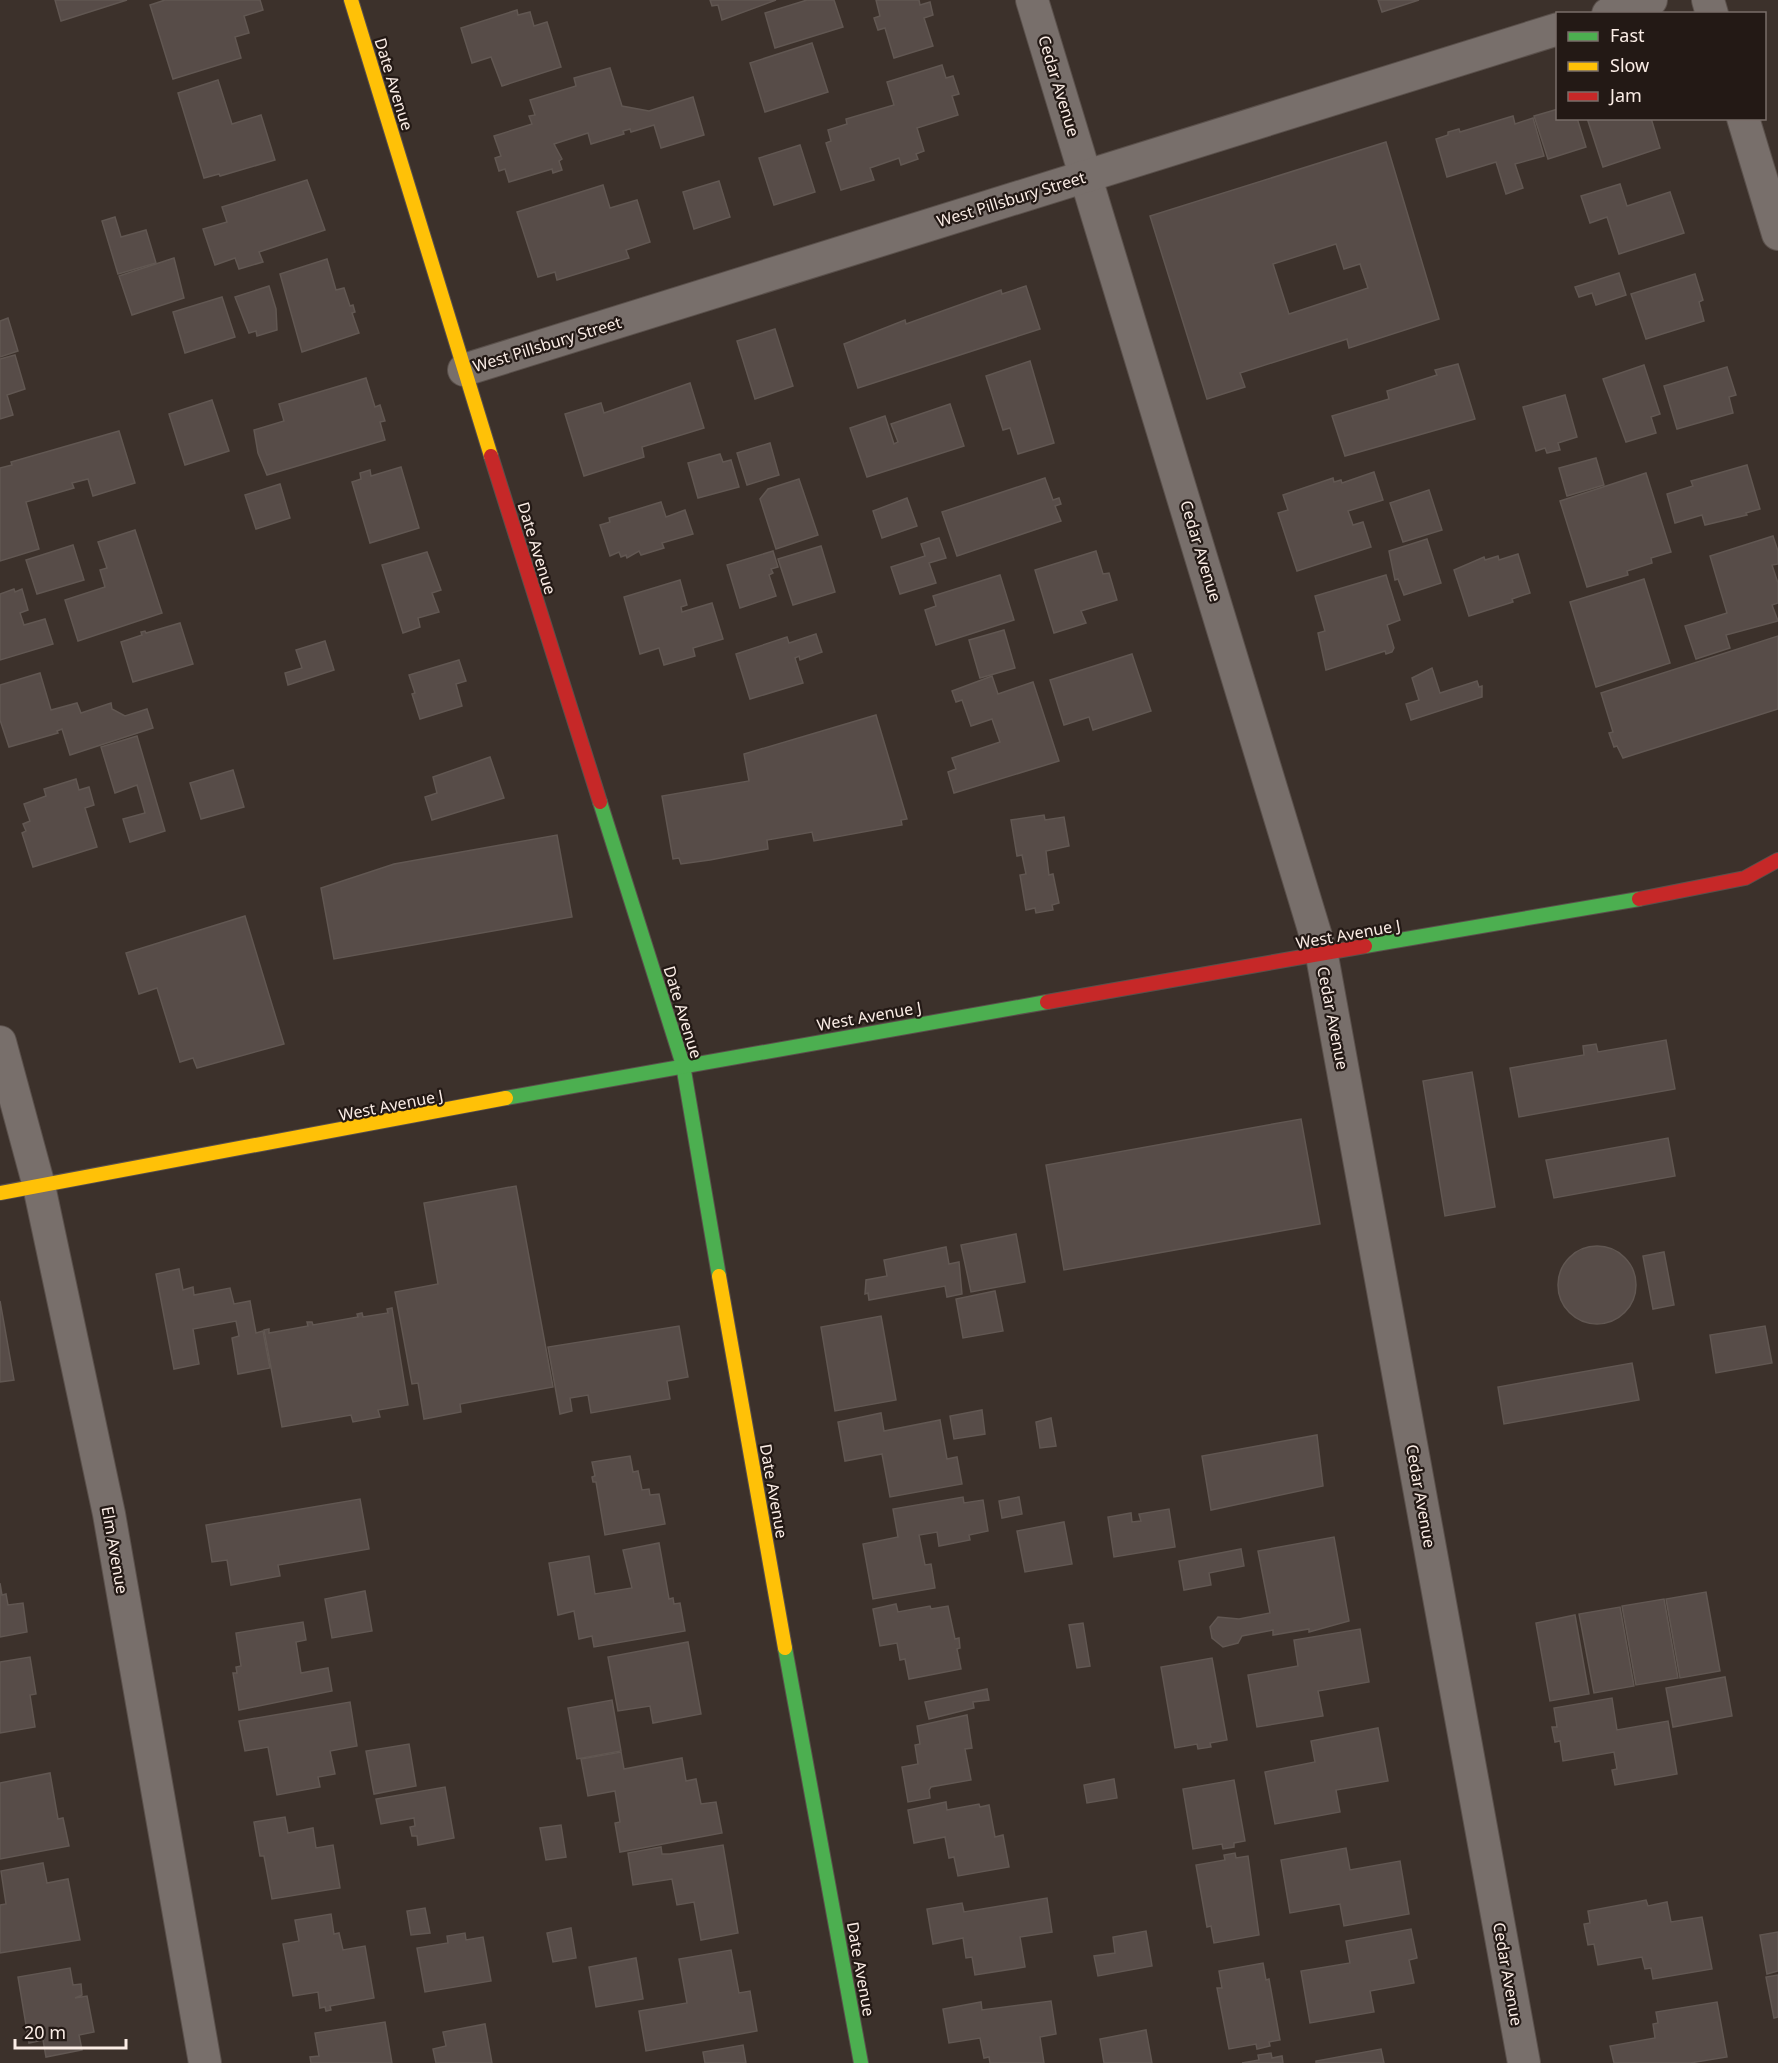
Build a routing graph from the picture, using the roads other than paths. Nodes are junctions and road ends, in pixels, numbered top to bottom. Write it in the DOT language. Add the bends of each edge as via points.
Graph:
graph roads {
  1 [pos="351,0"];
  2 [pos="1032,0"];
  3 [pos="1651,0"];
  4 [pos="1614,12"];
  5 [pos="1556,29"];
  6 [pos="1744,120"];
  7 [pos="1087,176"];
  8 [pos="1778,234"];
  9 [pos="464,370"];
  10 [pos="1778,860"];
  11 [pos="1763,877"];
  12 [pos="1322,956"];
  13 [pos="0,1042"];
  14 [pos="683,1065"];
  15 [pos="39,1186"];
  16 [pos="0,1193"];
  17 [pos="205,2063"];
  18 [pos="861,2063"];
  19 [pos="1524,2063"];
  1 -- 9 [label="street, Date Avenue"];
  2 -- 7 [label="street, Cedar Avenue"];
  3 -- 4 [label="street"];
  5 -- 7 [label="street, West Pillsbury Street"];
  6 -- 8 [label="street"];
  7 -- 9 [label="street, West Pillsbury Street"];
  7 -- 12 [label="street, Cedar Avenue"];
  9 -- 14 [label="street, Date Avenue"];
  10 -- 11 [label="street, West Avenue J"];
  11 -- 12 [label="street, West Avenue J"];
  12 -- 14 [label="street, West Avenue J"];
  12 -- 19 [label="street, Cedar Avenue"];
  13 -- 15 [label="street, Elm Avenue"];
  14 -- 15 [label="street, West Avenue J"];
  14 -- 18 [label="street, Date Avenue"];
  15 -- 16 [label="street, West Avenue J"];
  15 -- 17 [label="street, Elm Avenue" via="109,1514"];
}
